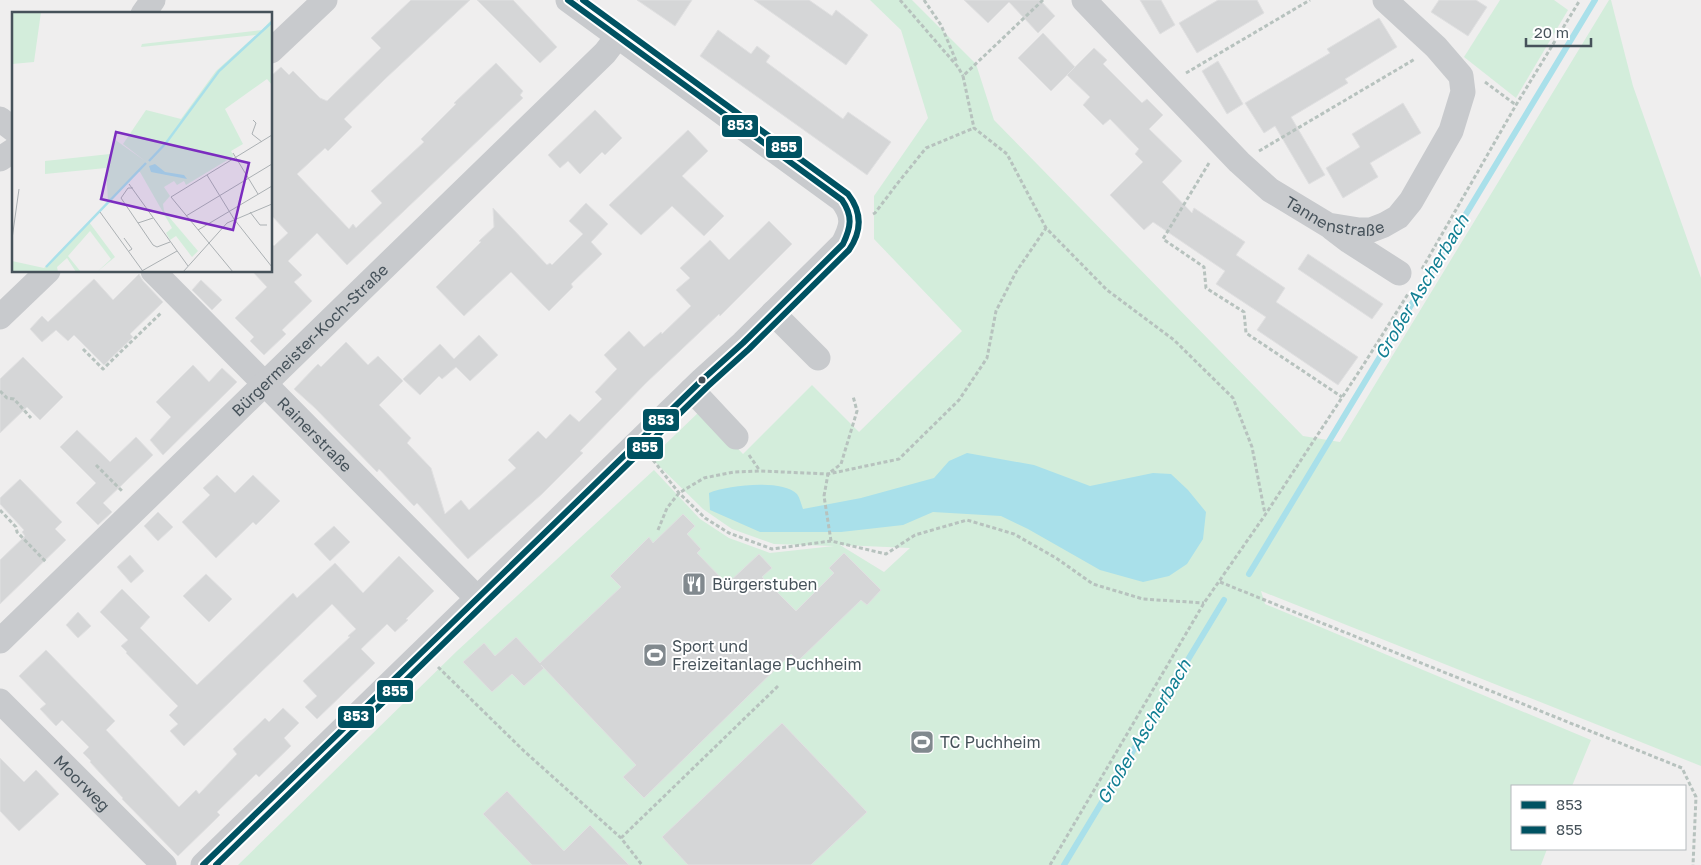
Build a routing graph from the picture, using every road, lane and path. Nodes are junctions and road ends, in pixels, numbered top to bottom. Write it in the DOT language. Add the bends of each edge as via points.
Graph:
graph roads {
  1 [pos="153,0"];
  2 [pos="325,0"];
  3 [pos="568,0"];
  4 [pos="900,0"];
  5 [pos="924,0"];
  6 [pos="1043,0"];
  7 [pos="1084,0"];
  8 [pos="1310,0"];
  9 [pos="1385,0"];
  10 [pos="1580,0"];
  11 [pos="144,12"];
  12 [pos="618,36"];
  13 [pos="1436,47"];
  14 [pos="272,50"];
  15 [pos="958,67"];
  16 [pos="962,76"];
  17 [pos="1461,76"];
  18 [pos="1166,85"];
  19 [pos="1516,105"];
  20 [pos="0,119"];
  21 [pos="12,128"];
  22 [pos="974,128"];
  23 [pos="1220,143"];
  24 [pos="12,151"];
  25 [pos="0,159"];
  26 [pos="1239,162"];
  27 [pos="851,221"];
  28 [pos="1328,225"];
  29 [pos="1046,228"];
  30 [pos="47,272"];
  31 [pos="153,272"];
  32 [pos="1409,279"];
  33 [pos="178,296"];
  34 [pos="773,313"];
  35 [pos="0,317"];
  36 [pos="83,349"];
  37 [pos="818,358"];
  38 [pos="264,384"];
  39 [pos="692,390"];
  40 [pos="0,391"];
  41 [pos="853,396"];
  42 [pos="1342,397"];
  43 [pos="31,418"];
  44 [pos="736,437"];
  45 [pos="636,444"];
  46 [pos="96,465"];
  47 [pos="828,474"];
  48 [pos="679,492"];
  49 [pos="138,507"];
  50 [pos="0,510"];
  51 [pos="1265,515"];
  52 [pos="658,530"];
  53 [pos="831,541"];
  54 [pos="64,579"];
  55 [pos="1220,582"];
  56 [pos="477,598"];
  57 [pos="1204,603"];
  58 [pos="0,641"];
  59 [pos="422,651"];
  60 [pos="778,686"];
  61 [pos="0,701"];
  62 [pos="621,838"];
  63 [pos="164,865"];
  64 [pos="203,865"];
  65 [pos="642,865"];
  66 [pos="1050,865"];
  67 [pos="1693,865"];
  1 -- 11 [label="street"];
  2 -- 14 [label="street"];
  3 -- 12 [label="street"];
  4 -- 15 [label="path"];
  5 -- 15 [label="path" via="941,25"];
  6 -- 16 [label="path"];
  7 -- 18 [label="street, Tannenstraße"];
  8 -- 18 [label="path"];
  9 -- 13 [label="street"];
  10 -- 19 [label="path"];
  12 -- 27 [label="street" via="842,200"];
  12 -- 38 [label="street, Bürgermeister-Koch-Straße" via="605,53"];
  13 -- 17 [label="street"];
  13 -- 26 [label="path"];
  15 -- 16 [label="path"];
  16 -- 22 [label="path"];
  17 -- 19 [label="path" via="1482,80"];
  17 -- 28 [label="street, Tannenstraße" via="1463,92 1451,131 1411,201 1398,217 1371,230"];
  18 -- 23 [label="street, Tannenstraße"];
  19 -- 32 [label="path"];
  20 -- 21 [label="street"];
  22 -- 27 [label="path" via="926,148 875,214"];
  22 -- 29 [label="path" via="1007,154"];
  23 -- 26 [label="street, Tannenstraße"];
  23 -- 42 [label="path" via="1163,239 1204,267 1206,288 1244,312 1246,334"];
  24 -- 25 [label="street"];
  26 -- 28 [label="street, Tannenstraße" via="1270,190"];
  27 -- 34 [label="street" via="843,244"];
  28 -- 32 [label="street"];
  29 -- 47 [label="path" via="1016,272 996,311 987,358 959,400 899,460"];
  29 -- 51 [label="path" via="1106,290 1174,340 1233,398 1252,447"];
  30 -- 35 [label="street"];
  31 -- 33 [label="street, Rainerstraße"];
  32 -- 42 [label="path" via="1364,364"];
  33 -- 36 [label="path" via="103,369"];
  33 -- 38 [label="street, Rainerstraße"];
  34 -- 37 [label="street"];
  34 -- 39 [label="street"];
  38 -- 49 [label="street, Bürgermeister-Koch-Straße"];
  38 -- 56 [label="street, Rainerstraße"];
  39 -- 44 [label="street"];
  39 -- 45 [label="street"];
  40 -- 43 [label="path" via="7,398 14,399"];
  41 -- 47 [label="path" via="857,411 841,464"];
  42 -- 51 [label="path"];
  45 -- 48 [label="path"];
  45 -- 56 [label="street"];
  46 -- 49 [label="path"];
  47 -- 48 [label="path" via="734,472 704,478"];
  47 -- 53 [label="path" via="824,496"];
  48 -- 52 [label="path" via="667,508"];
  48 -- 53 [label="path" via="705,518 729,533 772,549"];
  49 -- 54 [label="street, Bürgermeister-Koch-Straße"];
  50 -- 54 [label="path"];
  51 -- 55 [label="path"];
  53 -- 57 [label="path" via="886,554 915,535 967,520 1014,534 1093,584 1143,599"];
  54 -- 58 [label="street, Bürgermeister-Koch-Straße"];
  55 -- 57 [label="path"];
  55 -- 67 [label="path" via="1682,768 1696,797"];
  56 -- 59 [label="street"];
  57 -- 66 [label="path"];
  59 -- 62 [label="path"];
  59 -- 64 [label="street"];
  60 -- 62 [label="path"];
  61 -- 63 [label="street, Moorweg"];
  62 -- 65 [label="path"];
}
